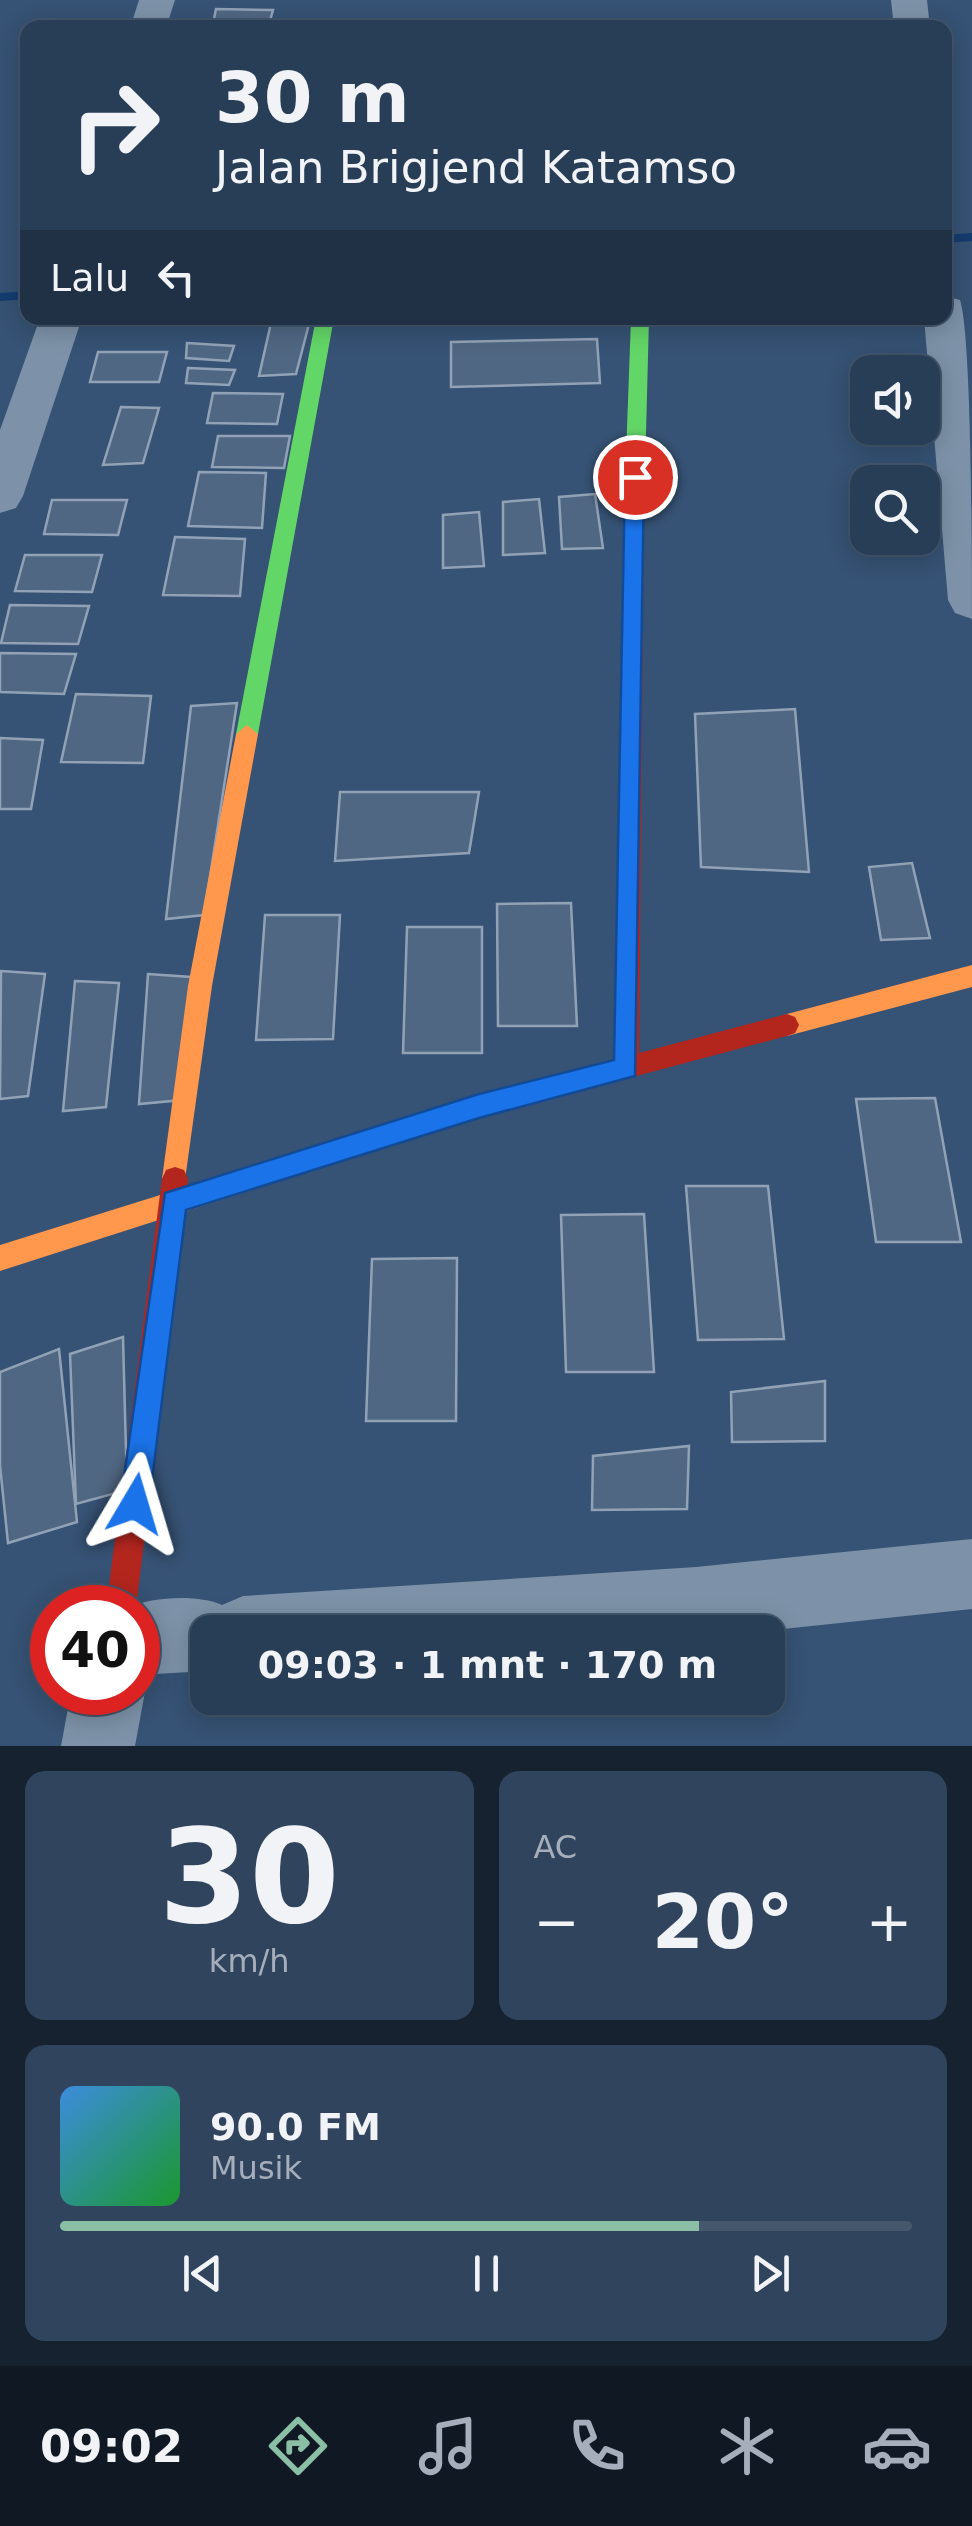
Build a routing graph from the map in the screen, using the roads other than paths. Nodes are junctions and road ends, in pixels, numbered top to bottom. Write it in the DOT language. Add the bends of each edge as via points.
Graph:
graph roads {
  1 [pos="59,325"];
  2 [pos="324,325"];
  3 [pos="640,325"];
  4 [pos="946,325"];
  5 [pos="0,496"];
  6 [pos="972,600"];
  7 [pos="972,976"];
  8 [pos="626,1068"];
  9 [pos="174,1202"];
  10 [pos="0,1258"];
  11 [pos="972,1574"];
  12 [pos="124,1585"];
  13 [pos="509,1615"];
  14 [pos="190,1636"];
  15 [pos="160,1638"];
  16 [pos="104,1715"];
  17 [pos="98,1746"];
  1 -- 5 [label="street"];
  2 -- 9 [label="main road" via="200,986"];
  3 -- 8 [label="main road"];
  4 -- 6 [label="street"];
  7 -- 8 [label="main road"];
  8 -- 9 [label="main road" via="479,1106"];
  9 -- 10 [label="main road"];
  9 -- 12 [label="main road"];
  11 -- 13 [label="street"];
  14 -- 15 [label="street"];
  16 -- 17 [label="street"];
}
